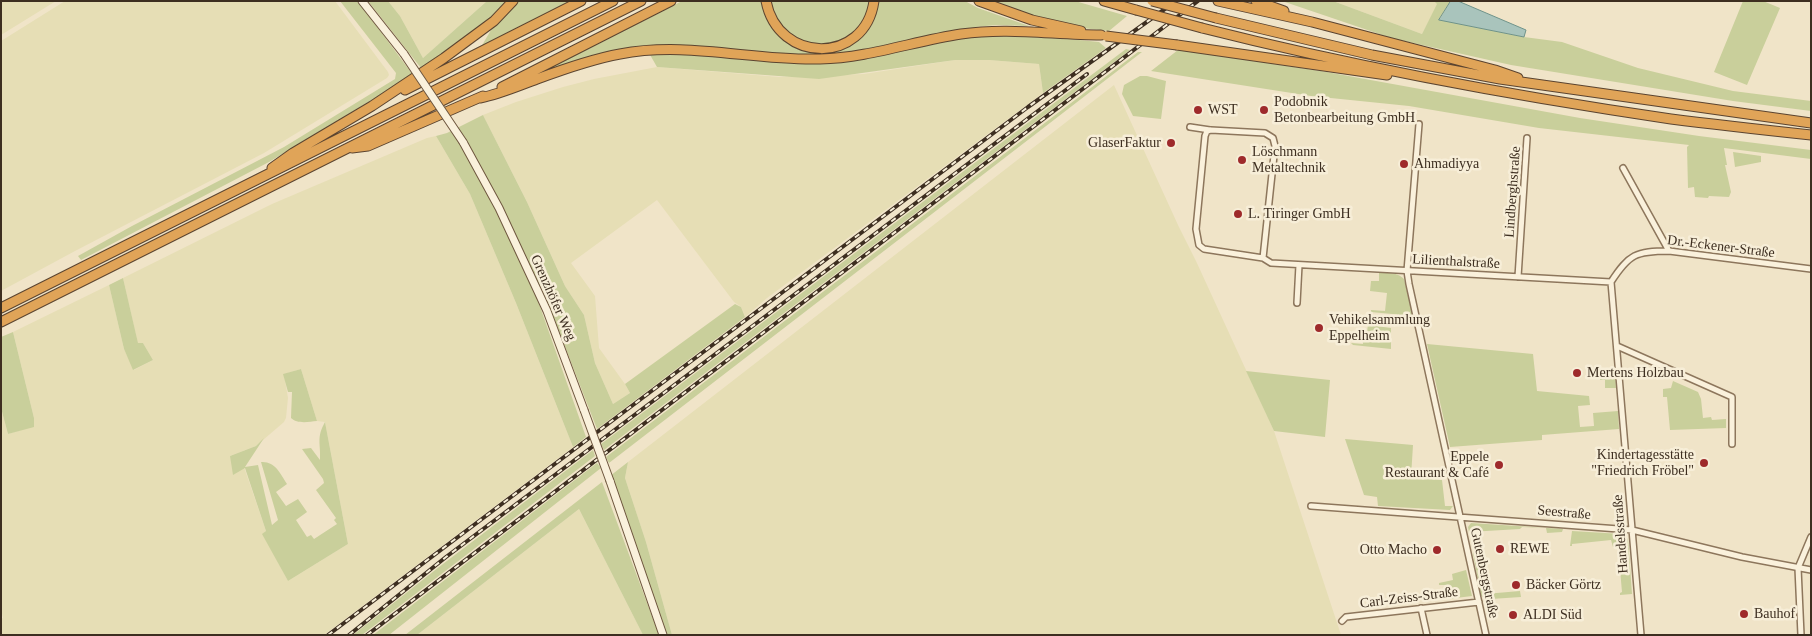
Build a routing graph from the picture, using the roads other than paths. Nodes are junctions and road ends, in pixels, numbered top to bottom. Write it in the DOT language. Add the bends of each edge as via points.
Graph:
graph roads {
  1 [pos="362,1"];
  2 [pos="513,1"];
  3 [pos="581,1"];
  4 [pos="613,1"];
  5 [pos="641,1"];
  6 [pos="671,1"];
  7 [pos="766,1"];
  8 [pos="874,1"];
  9 [pos="979,1"];
  10 [pos="1104,1"];
  11 [pos="1152,1"];
  12 [pos="1218,1"];
  13 [pos="1256,1"];
  14 [pos="1312,22"];
  15 [pos="1103,36"];
  16 [pos="1402,73"];
  17 [pos="1539,85"];
  18 [pos="480,98"];
  19 [pos="372,106"];
  20 [pos="1811,123"];
  21 [pos="1419,124"];
  22 [pos="1190,127"];
  23 [pos="1210,130"];
  24 [pos="1811,135"];
  25 [pos="1528,138"];
  26 [pos="345,149"];
  27 [pos="1623,168"];
  28 [pos="254,182"];
  29 [pos="1669,251"];
  30 [pos="1264,258"];
  31 [pos="1299,265"];
  32 [pos="1811,270"];
  33 [pos="1407,271"];
  34 [pos="1518,277"];
  35 [pos="1611,282"];
  36 [pos="1297,303"];
  37 [pos="1,308"];
  38 [pos="1,322"];
  39 [pos="1617,346"];
  40 [pos="1732,444"];
  41 [pos="1311,506"];
  42 [pos="1460,517"];
  43 [pos="1632,530"];
  44 [pos="1811,537"];
  45 [pos="1798,568"];
  46 [pos="1811,570"];
  47 [pos="1479,602"];
  48 [pos="1421,608"];
  49 [pos="1342,621"];
  50 [pos="663,635"];
  51 [pos="1427,635"];
  52 [pos="1486,635"];
  53 [pos="1641,635"];
  54 [pos="1801,635"];
  1 -- 50 [label="main road, Grenzhöfer Weg, bridge" via="404,54 463,142 499,208 547,311"];
  2 -- 19 [label="highway" via="494,21"];
  3 -- 19 [label="highway"];
  4 -- 28 [label="highway"];
  5 -- 26 [label="highway"];
  6 -- 18 [label="highway"];
  7 -- 8 [label="highway" via="771,20 782,34 804,46 825,49 841,46 856,36 868,21"];
  9 -- 15 [label="highway" via="1032,20"];
  10 -- 16 [label="highway, bridge" via="1284,49"];
  11 -- 17 [label="highway, bridge" via="1372,55"];
  12 -- 14 [label="highway"];
  13 -- 14 [label="highway"];
  14 -- 17 [label="highway"];
  15 -- 16 [label="highway, bridge" via="1385,75"];
  15 -- 18 [label="highway" via="998,30 960,34 861,55 821,59 651,50 593,61"];
  16 -- 24 [label="highway" via="1673,119"];
  17 -- 20 [label="highway"];
  18 -- 26 [label="highway" via="368,146"];
  19 -- 28 [label="highway" via="293,153"];
  21 -- 33 [label="street, Gutenbergstraße"];
  22 -- 23 [label="street"];
  23 -- 30 [label="street" via="1265,133 1273,138"];
  23 -- 30 [label="street, Lilienthalstraße" via="1204,137 1196,235 1199,245 1210,251"];
  25 -- 34 [label="street, Lindberghstraße"];
  26 -- 38 [label="highway"];
  27 -- 29 [label="street"];
  28 -- 37 [label="highway"];
  29 -- 32 [label="street, Dr.-Eckener-Straße"];
  29 -- 35 [label="street, Dr.-Eckener-Straße" via="1649,251 1634,256 1622,264"];
  30 -- 31 [label="street, Lilienthalstraße" via="1271,263"];
  31 -- 33 [label="street, Lilienthalstraße"];
  31 -- 36 [label="street"];
  33 -- 34 [label="street, Lilienthalstraße"];
  33 -- 42 [label="street, Gutenbergstraße"];
  34 -- 35 [label="street, Lilienthalstraße"];
  35 -- 39 [label="street, Handelsstraße"];
  39 -- 40 [label="street" via="1732,397"];
  39 -- 43 [label="street, Handelsstraße"];
  41 -- 42 [label="street, Seestraße"];
  42 -- 43 [label="street, Seestraße"];
  42 -- 47 [label="street, Gutenbergstraße"];
  43 -- 45 [label="street, Seestraße"];
  43 -- 53 [label="street, Handelsstraße"];
  44 -- 45 [label="street"];
  45 -- 46 [label="street, Seestraße"];
  45 -- 54 [label="street"];
  47 -- 48 [label="street, Carl-Zeiss-Straße"];
  47 -- 52 [label="street, Gutenbergstraße"];
  48 -- 49 [label="street, Carl-Zeiss-Straße" via="1346,617"];
  48 -- 51 [label="street"];
}
